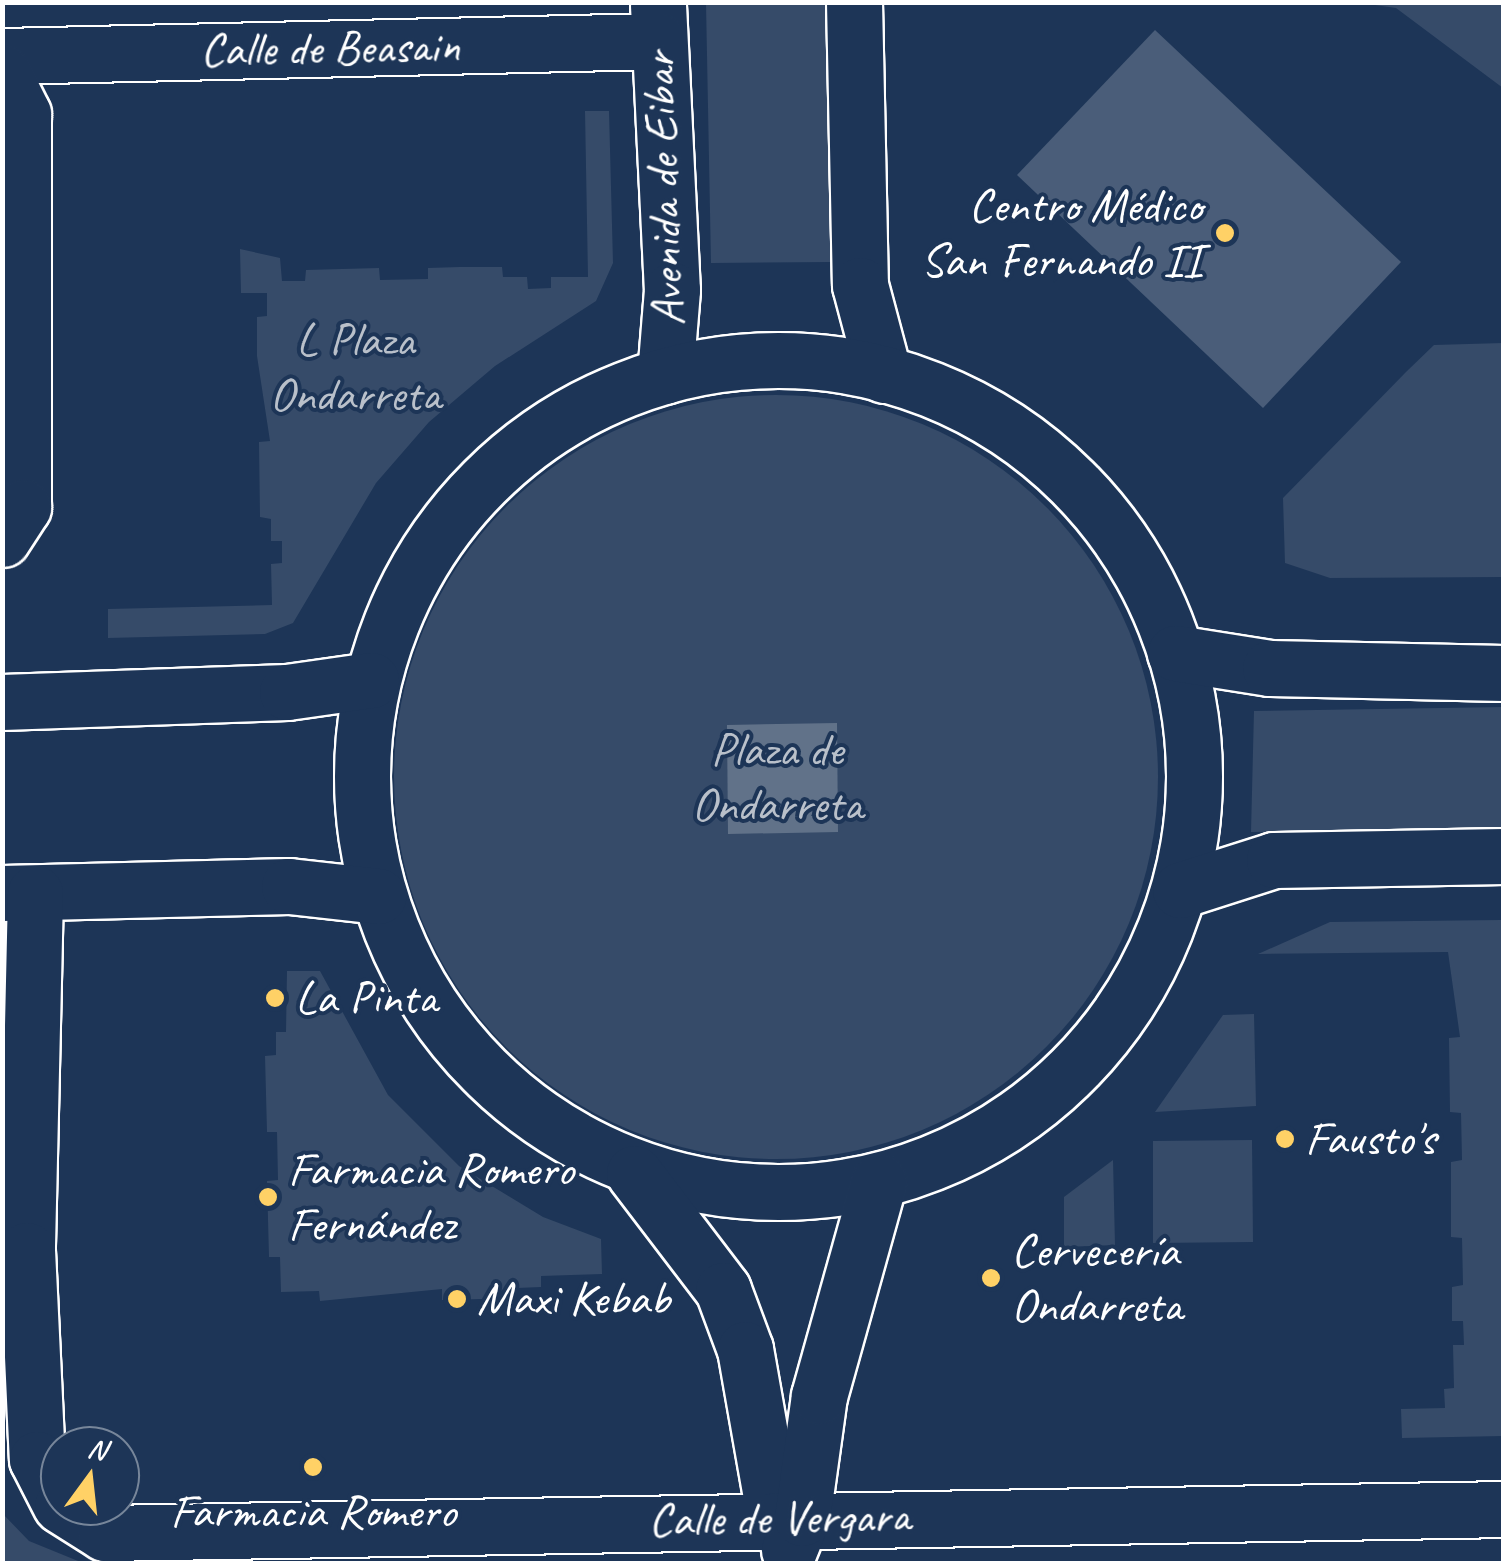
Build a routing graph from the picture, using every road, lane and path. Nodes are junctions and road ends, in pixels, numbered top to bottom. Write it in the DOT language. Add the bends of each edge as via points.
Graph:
graph roads {
  1 [pos="854,2"];
  2 [pos="658,22"];
  3 [pos="2,56"];
  4 [pos="2,72"];
  5 [pos="884,375"];
  6 [pos="665,376"];
  7 [pos="2,539"];
  8 [pos="1175,653"];
  9 [pos="1504,673"];
  10 [pos="371,680"];
  11 [pos="2,702"];
  12 [pos="1504,856"];
  13 [pos="1180,890"];
  14 [pos="19,893"];
  15 [pos="378,896"];
  16 [pos="634,1172"];
  17 [pos="880,1181"];
  18 [pos="46,1426"];
  19 [pos="1504,1509"];
  20 [pos="97,1526"];
  21 [pos="789,1536"];
  1 -- 5 [label="street" via="860,285"];
  2 -- 3 [label="street, Calle de Beasain"];
  2 -- 6 [label="street, Avenida de Eibar" via="672,290"];
  4 -- 7 [label="street" via="23,114 23,193 22,507"];
  5 -- 6 [label="street" via="774,357"];
  5 -- 8 [label="street" via="990,414 1066,467 1119,539"];
  6 -- 10 [label="street" via="564,421 511,456 458,508 392,621"];
  8 -- 9 [label="street" via="1270,668"];
  8 -- 13 [label="street" via="1200,768"];
  10 -- 11 [label="street" via="287,692"];
  10 -- 15 [label="street" via="362,790"];
  12 -- 13 [label="street" via="1274,860"];
  13 -- 17 [label="street" via="1145,970 1062,1074 1005,1124"];
  14 -- 15 [label="street" via="288,886"];
  14 -- 18 [label="street" via="27,1250"];
  15 -- 16 [label="street" via="419,995 446,1036 537,1118"];
  16 -- 17 [label="street" via="786,1194"];
  16 -- 21 [label="street" via="722,1290 744,1349"];
  17 -- 21 [label="street" via="819,1396"];
  19 -- 21 [label="street, Calle de Vergara"];
  20 -- 21 [label="street, Calle de Vergara" via="105,1533"];
}
